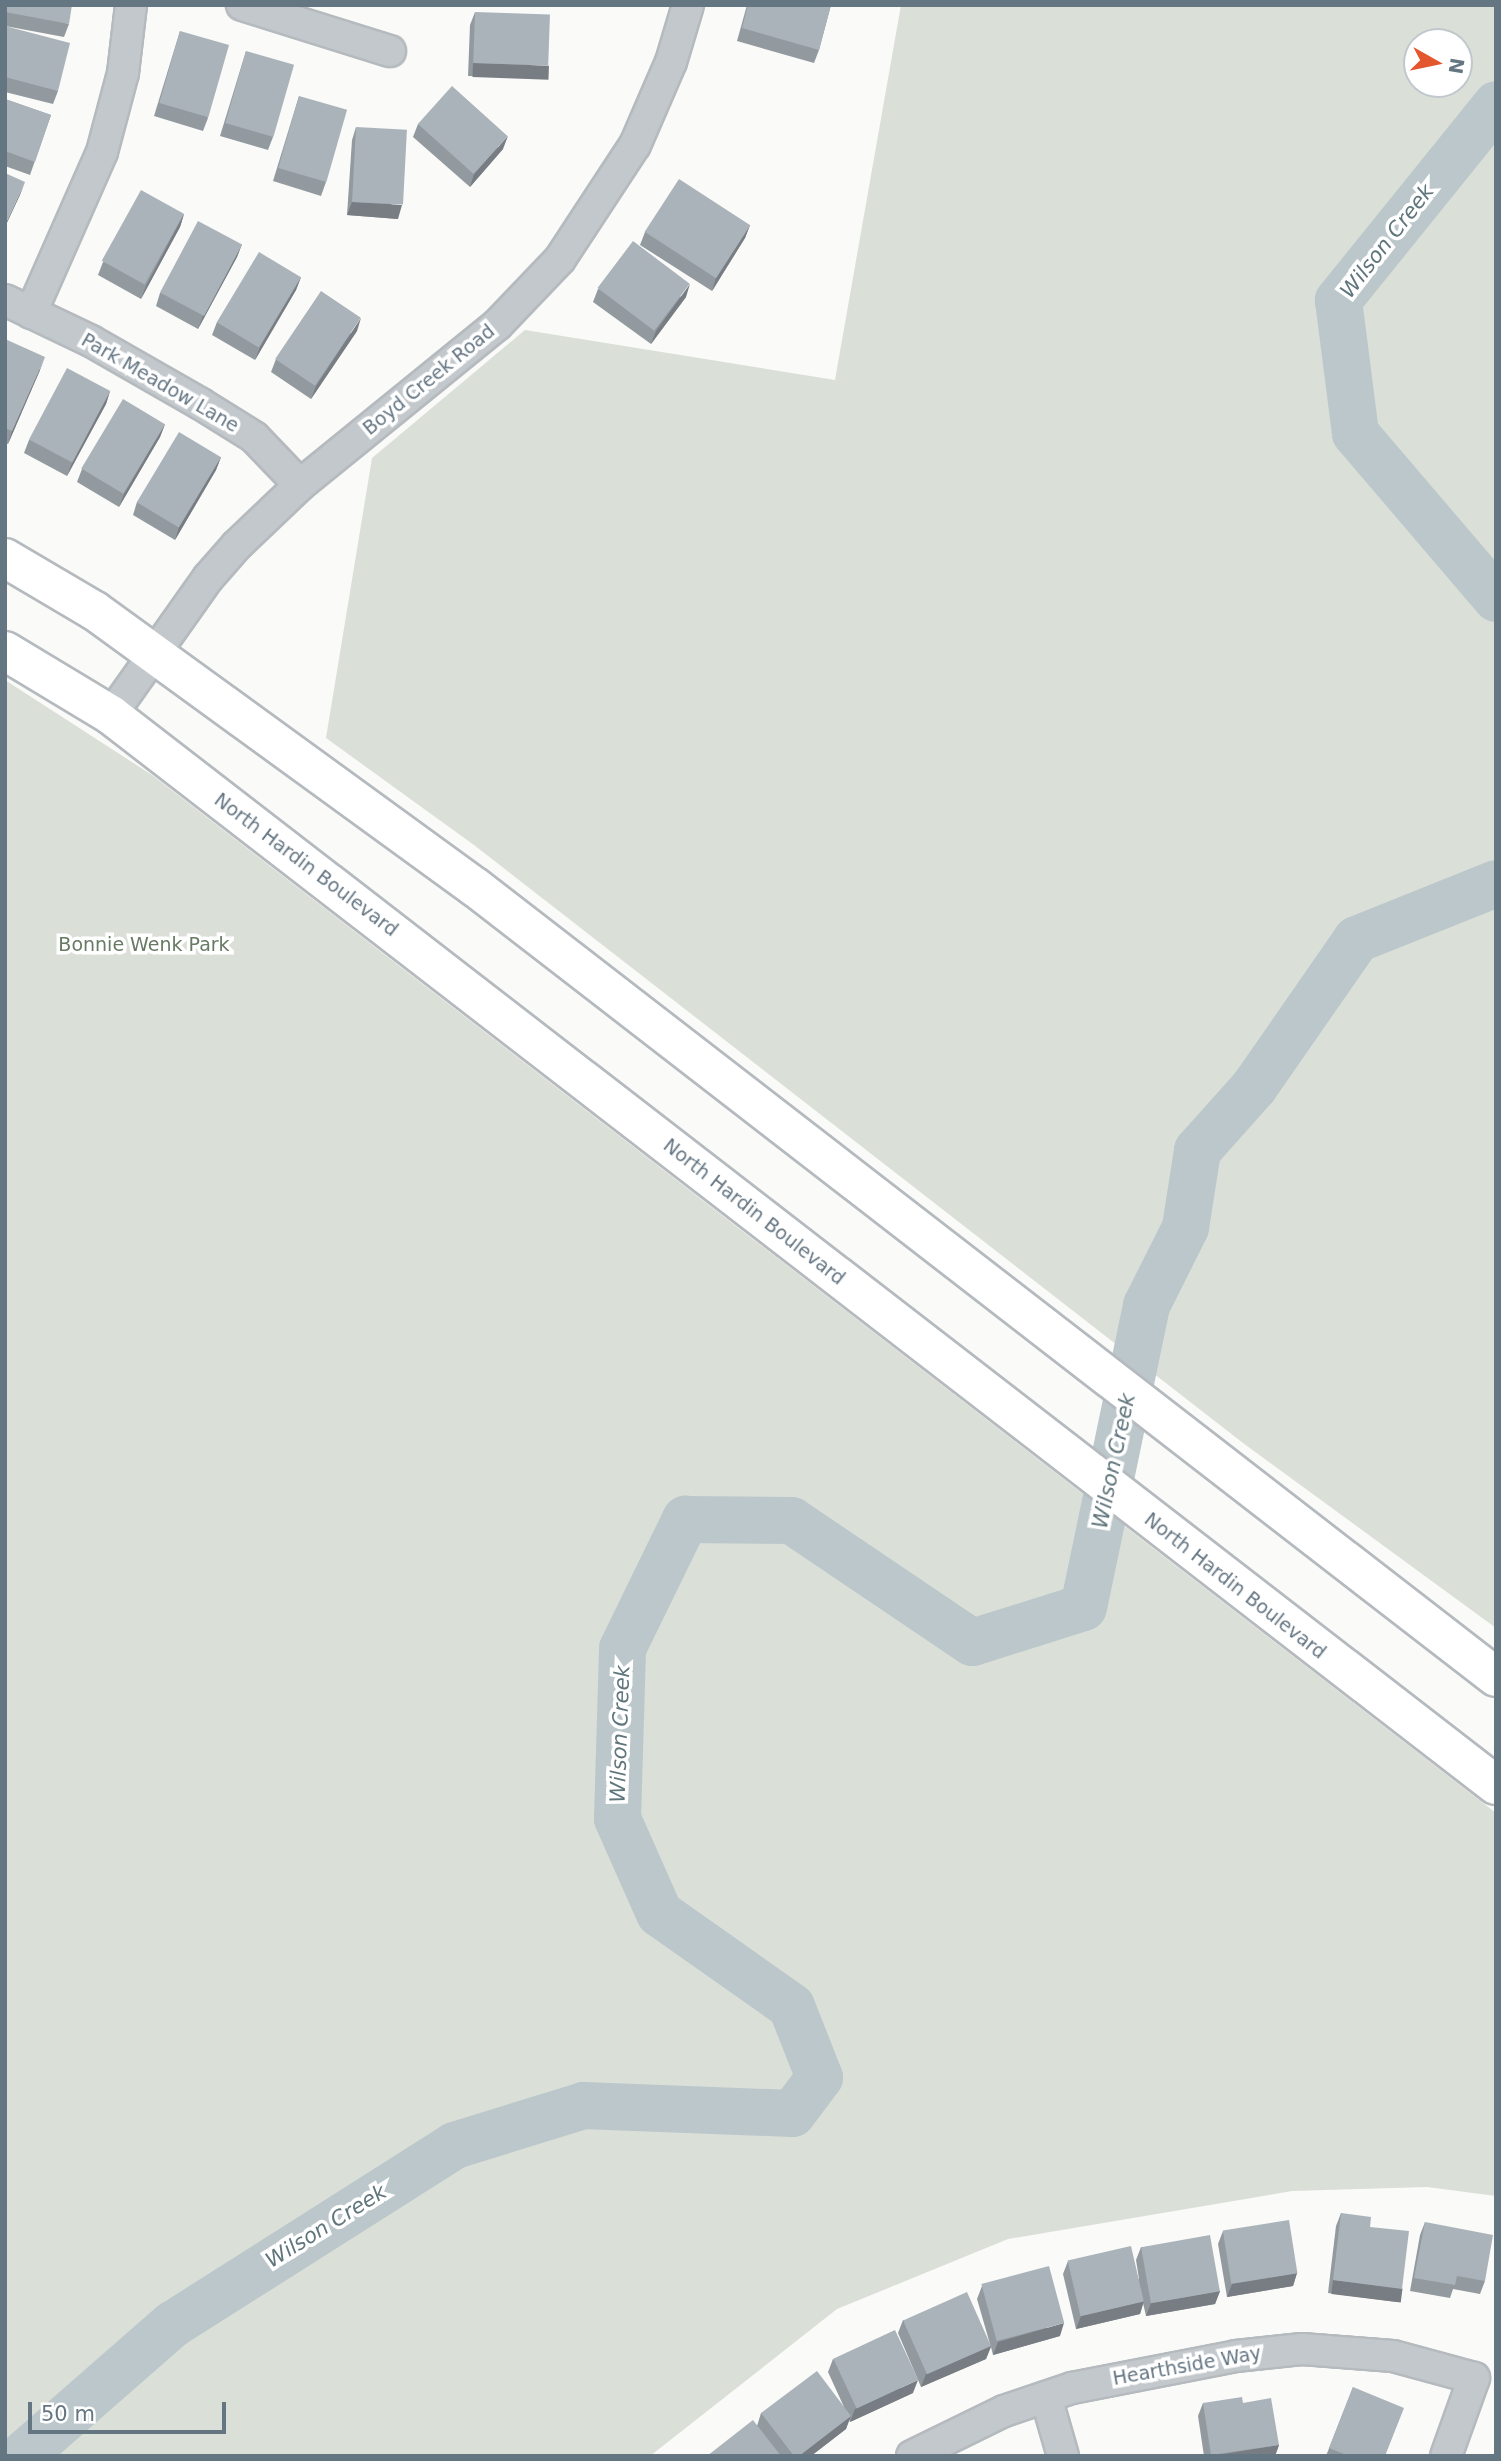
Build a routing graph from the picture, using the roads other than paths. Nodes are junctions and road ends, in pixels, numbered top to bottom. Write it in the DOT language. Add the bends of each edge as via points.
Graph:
graph roads {
  1 [pos="131,5"];
  2 [pos="242,5"];
  3 [pos="688,5"];
  4 [pos="390,51"];
  5 [pos="18,307"];
  6 [pos="300,485"];
  7 [pos="5,558"];
  8 [pos="5,651"];
  9 [pos="155,654"];
  10 [pos="111,715"];
  11 [pos="1496,1677"];
  12 [pos="1496,1785"];
  13 [pos="1046,2397"];
  14 [pos="912,2456"];
  15 [pos="1063,2456"];
  16 [pos="1446,2456"];
  1 -- 5 [label="street" via="123,73 102,152"];
  2 -- 4 [label="street"];
  3 -- 6 [label="street, Boyd Creek Road" via="671,62 635,145 560,259 497,325"];
  5 -- 6 [label="street, Park Meadow Lane" via="91,341 233,424 254,438"];
  6 -- 9 [label="street, Boyd Creek Road" via="208,578"];
  7 -- 9 [label="main road"];
  8 -- 10 [label="main road, North Hardin Boulevard"];
  9 -- 10 [label="street, Boyd Creek Road"];
  9 -- 11 [label="main road" via="475,887"];
  10 -- 12 [label="main road, North Hardin Boulevard"];
  13 -- 14 [label="street, Hearthside Way" via="970,2425"];
  13 -- 15 [label="street"];
  13 -- 16 [label="street, Hearthside Way" via="1223,2358 1302,2349 1393,2356 1474,2378"];
}
